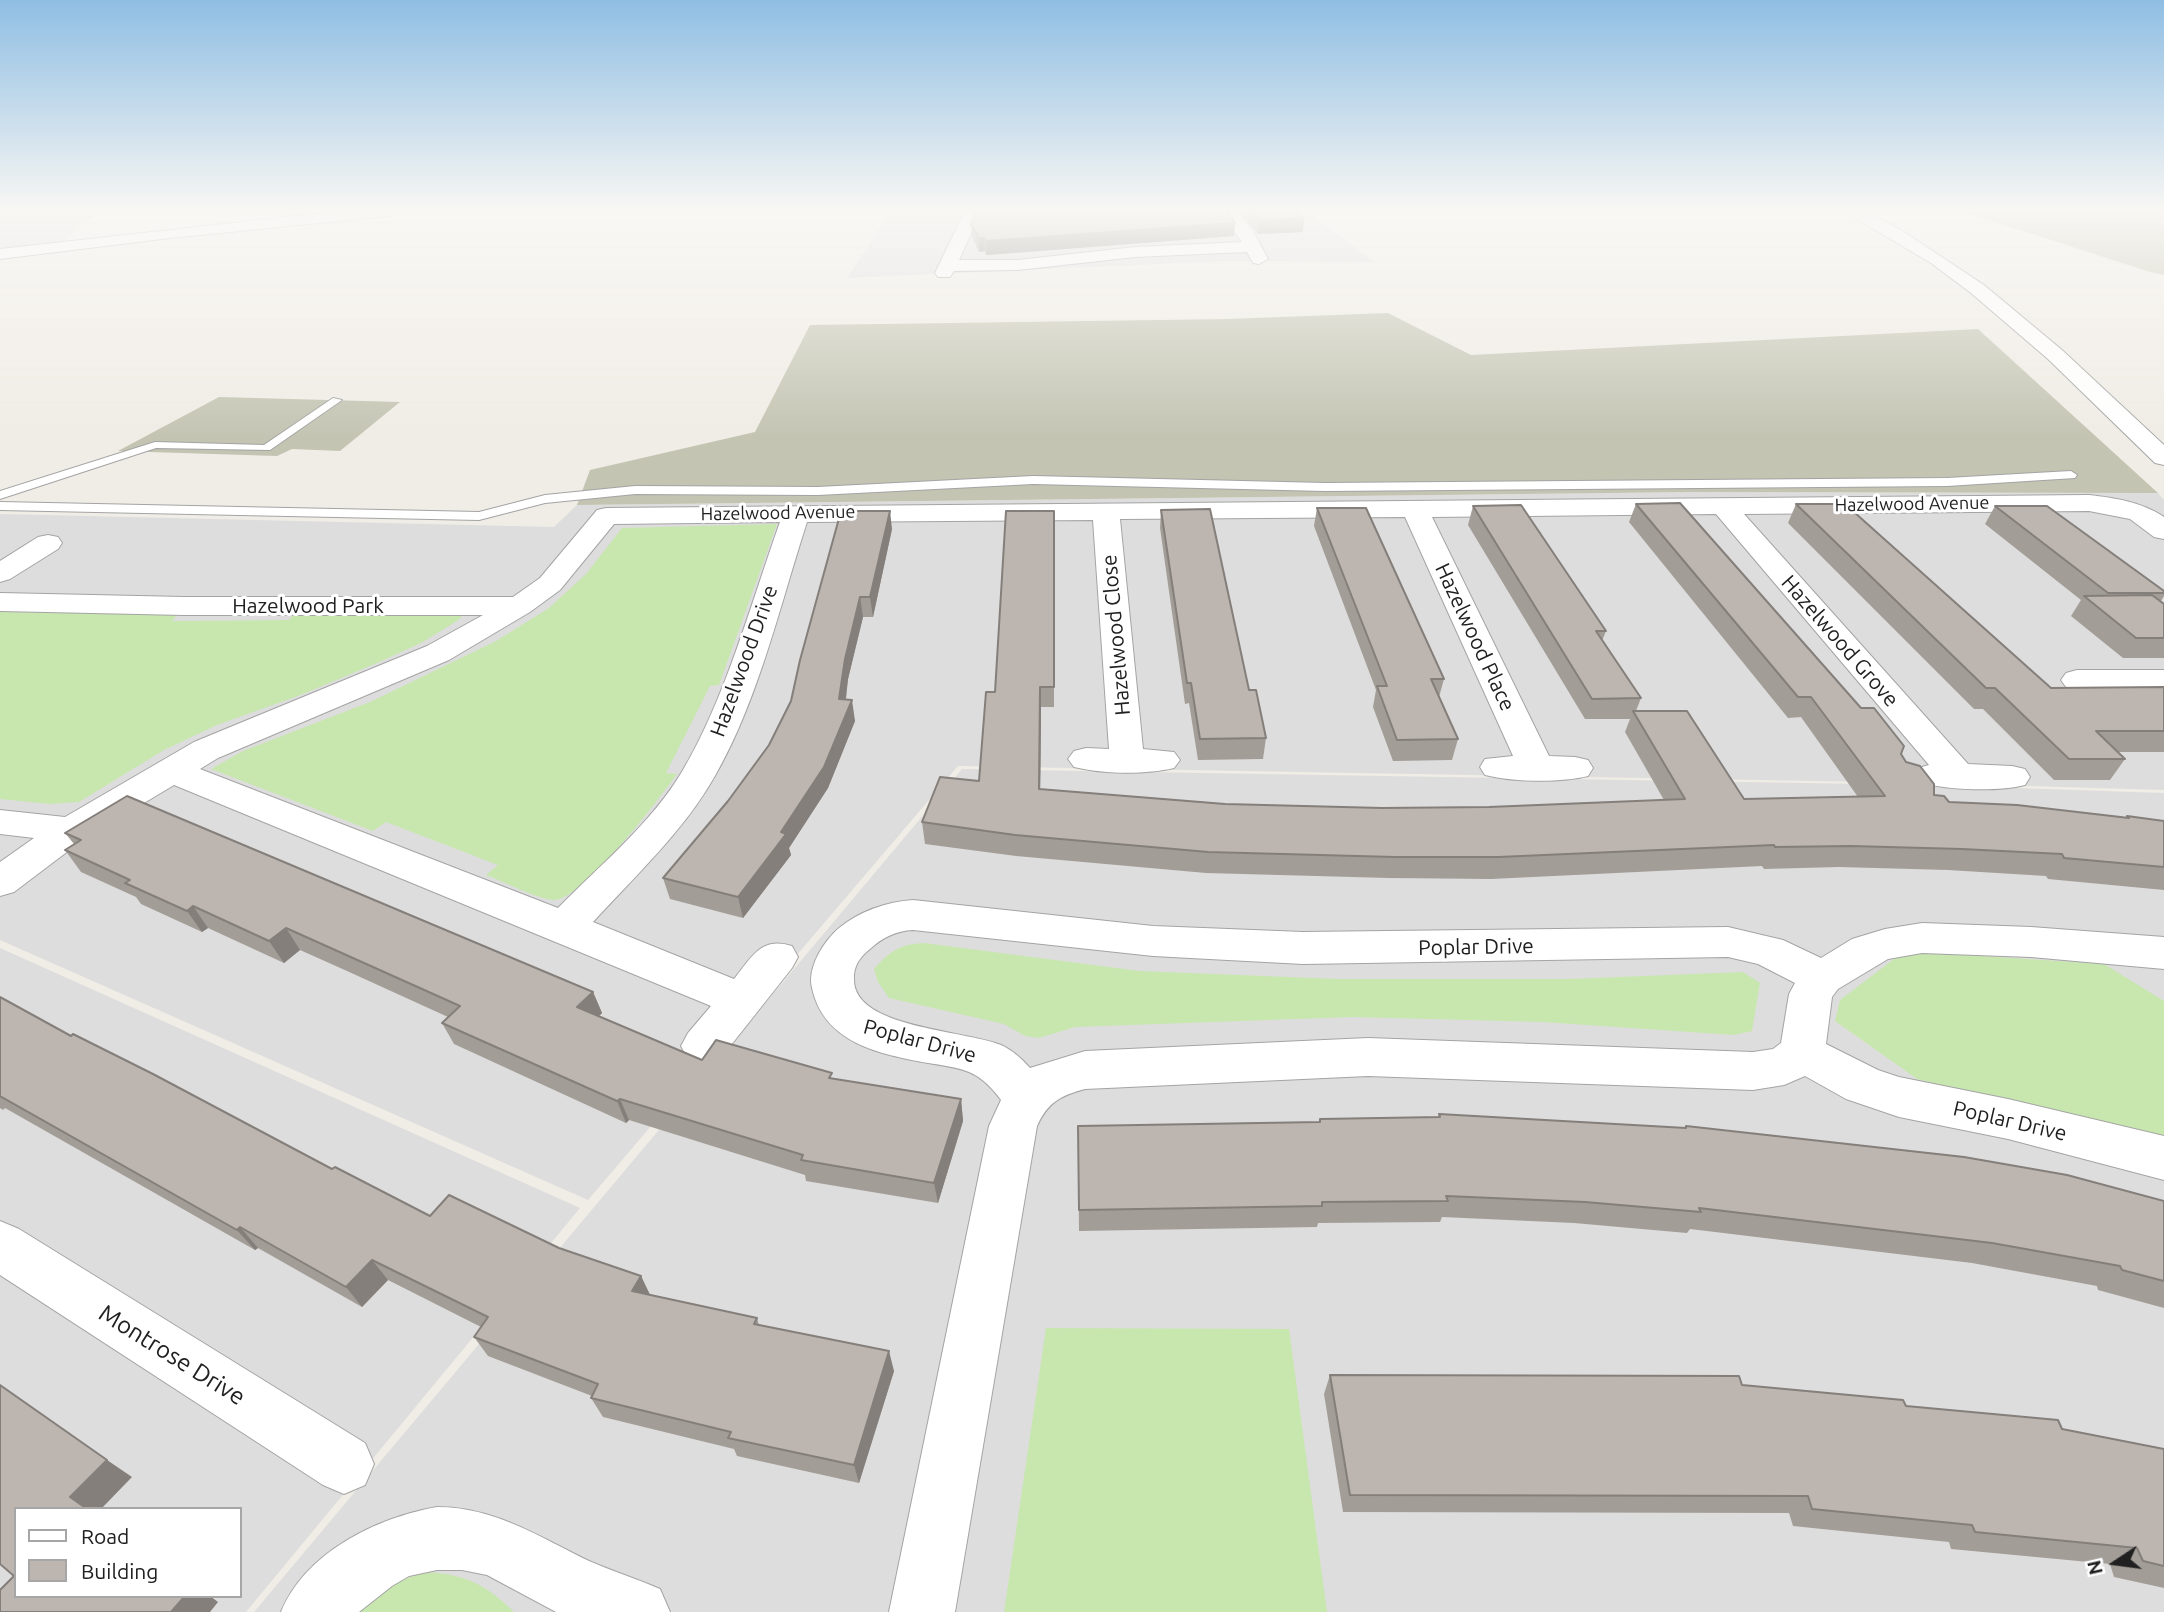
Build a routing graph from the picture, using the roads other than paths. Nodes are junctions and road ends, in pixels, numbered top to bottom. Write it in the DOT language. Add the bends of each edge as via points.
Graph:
graph roads {
  1 [pos="1972,286"];
  2 [pos="337,400"];
  3 [pos="2164,458"];
  4 [pos="2071,475"];
  5 [pos="0,495"];
  6 [pos="0,506"];
  7 [pos="1723,506"];
  8 [pos="1414,507"];
  9 [pos="1106,511"];
  10 [pos="797,513"];
  11 [pos="2162,529"];
  12 [pos="48,543"];
  13 [pos="0,573"];
  14 [pos="0,602"];
  15 [pos="520,606"];
  16 [pos="2077,680"];
  17 [pos="2164,680"];
  18 [pos="1086,760"];
  19 [pos="1127,760"];
  20 [pos="1162,760"];
  21 [pos="1498,767"];
  22 [pos="1536,767"];
  23 [pos="1575,768"];
  24 [pos="170,769"];
  25 [pos="1909,774"];
  26 [pos="1958,776"];
  27 [pos="2012,777"];
  28 [pos="0,822"];
  29 [pos="71,830"];
  30 [pos="0,882"];
  31 [pos="564,927"];
  32 [pos="2164,953"];
  33 [pos="777,957"];
  34 [pos="1823,977"];
  35 [pos="741,1000"];
  36 [pos="704,1046"];
  37 [pos="1801,1052"];
  38 [pos="1026,1097"];
  39 [pos="2164,1157"];
  40 [pos="0,1246"];
  41 [pos="344,1464"];
  42 [pos="618,1609"];
  43 [pos="314,1612"];
  44 [pos="922,1612"];
  1 -- 3 [label="street"];
  2 -- 5 [label="lane" via="266,447 155,445"];
  4 -- 6 [label="lane" via="1933,482 1325,487 1033,480 818,491 635,489 545,499 480,516"];
  7 -- 8 [label="street, Hazelwood Avenue"];
  7 -- 11 [label="street, Hazelwood Avenue" via="2089,503 2143,515"];
  7 -- 26 [label="street, Hazelwood Grove"];
  8 -- 9 [label="street, Hazelwood Avenue"];
  8 -- 22 [label="street, Hazelwood Place"];
  9 -- 10 [label="street, Hazelwood Avenue"];
  9 -- 19 [label="street, Hazelwood Close"];
  10 -- 15 [label="street, Hazelwood Avenue" via="606,516 550,584"];
  10 -- 31 [label="street, Hazelwood Drive" via="725,723 698,775 668,818"];
  12 -- 13 [label="street"];
  14 -- 15 [label="street, Hazelwood Park"];
  15 -- 24 [label="street" via="438,653"];
  16 -- 17 [label="street"];
  18 -- 19 [label="street"];
  19 -- 20 [label="street"];
  21 -- 22 [label="street"];
  22 -- 23 [label="street"];
  24 -- 29 [label="street"];
  24 -- 31 [label="street"];
  25 -- 26 [label="street"];
  26 -- 27 [label="street"];
  28 -- 29 [label="street"];
  29 -- 30 [label="street"];
  31 -- 35 [label="street"];
  32 -- 34 [label="street" via="1922,938 1867,950"];
  33 -- 35 [label="street"];
  34 -- 37 [label="street" via="1811,994"];
  34 -- 38 [label="street, Poplar Drive" via="1768,951 1728,942 1303,948 1153,941 923,915 885,920 867,928 844,948 832,980 837,1005 846,1016 880,1033 981,1057 1008,1075"];
  35 -- 36 [label="street"];
  37 -- 38 [label="street" via="1784,1066 1753,1072 1368,1057 1130,1067 1060,1075"];
  37 -- 39 [label="street, Poplar Drive" via="1889,1094"];
  38 -- 44 [label="street" via="1013,1126"];
  40 -- 41 [label="street, Montrose Drive"];
  42 -- 43 [label="street" via="489,1545 445,1537 394,1549 367,1563"];
}
